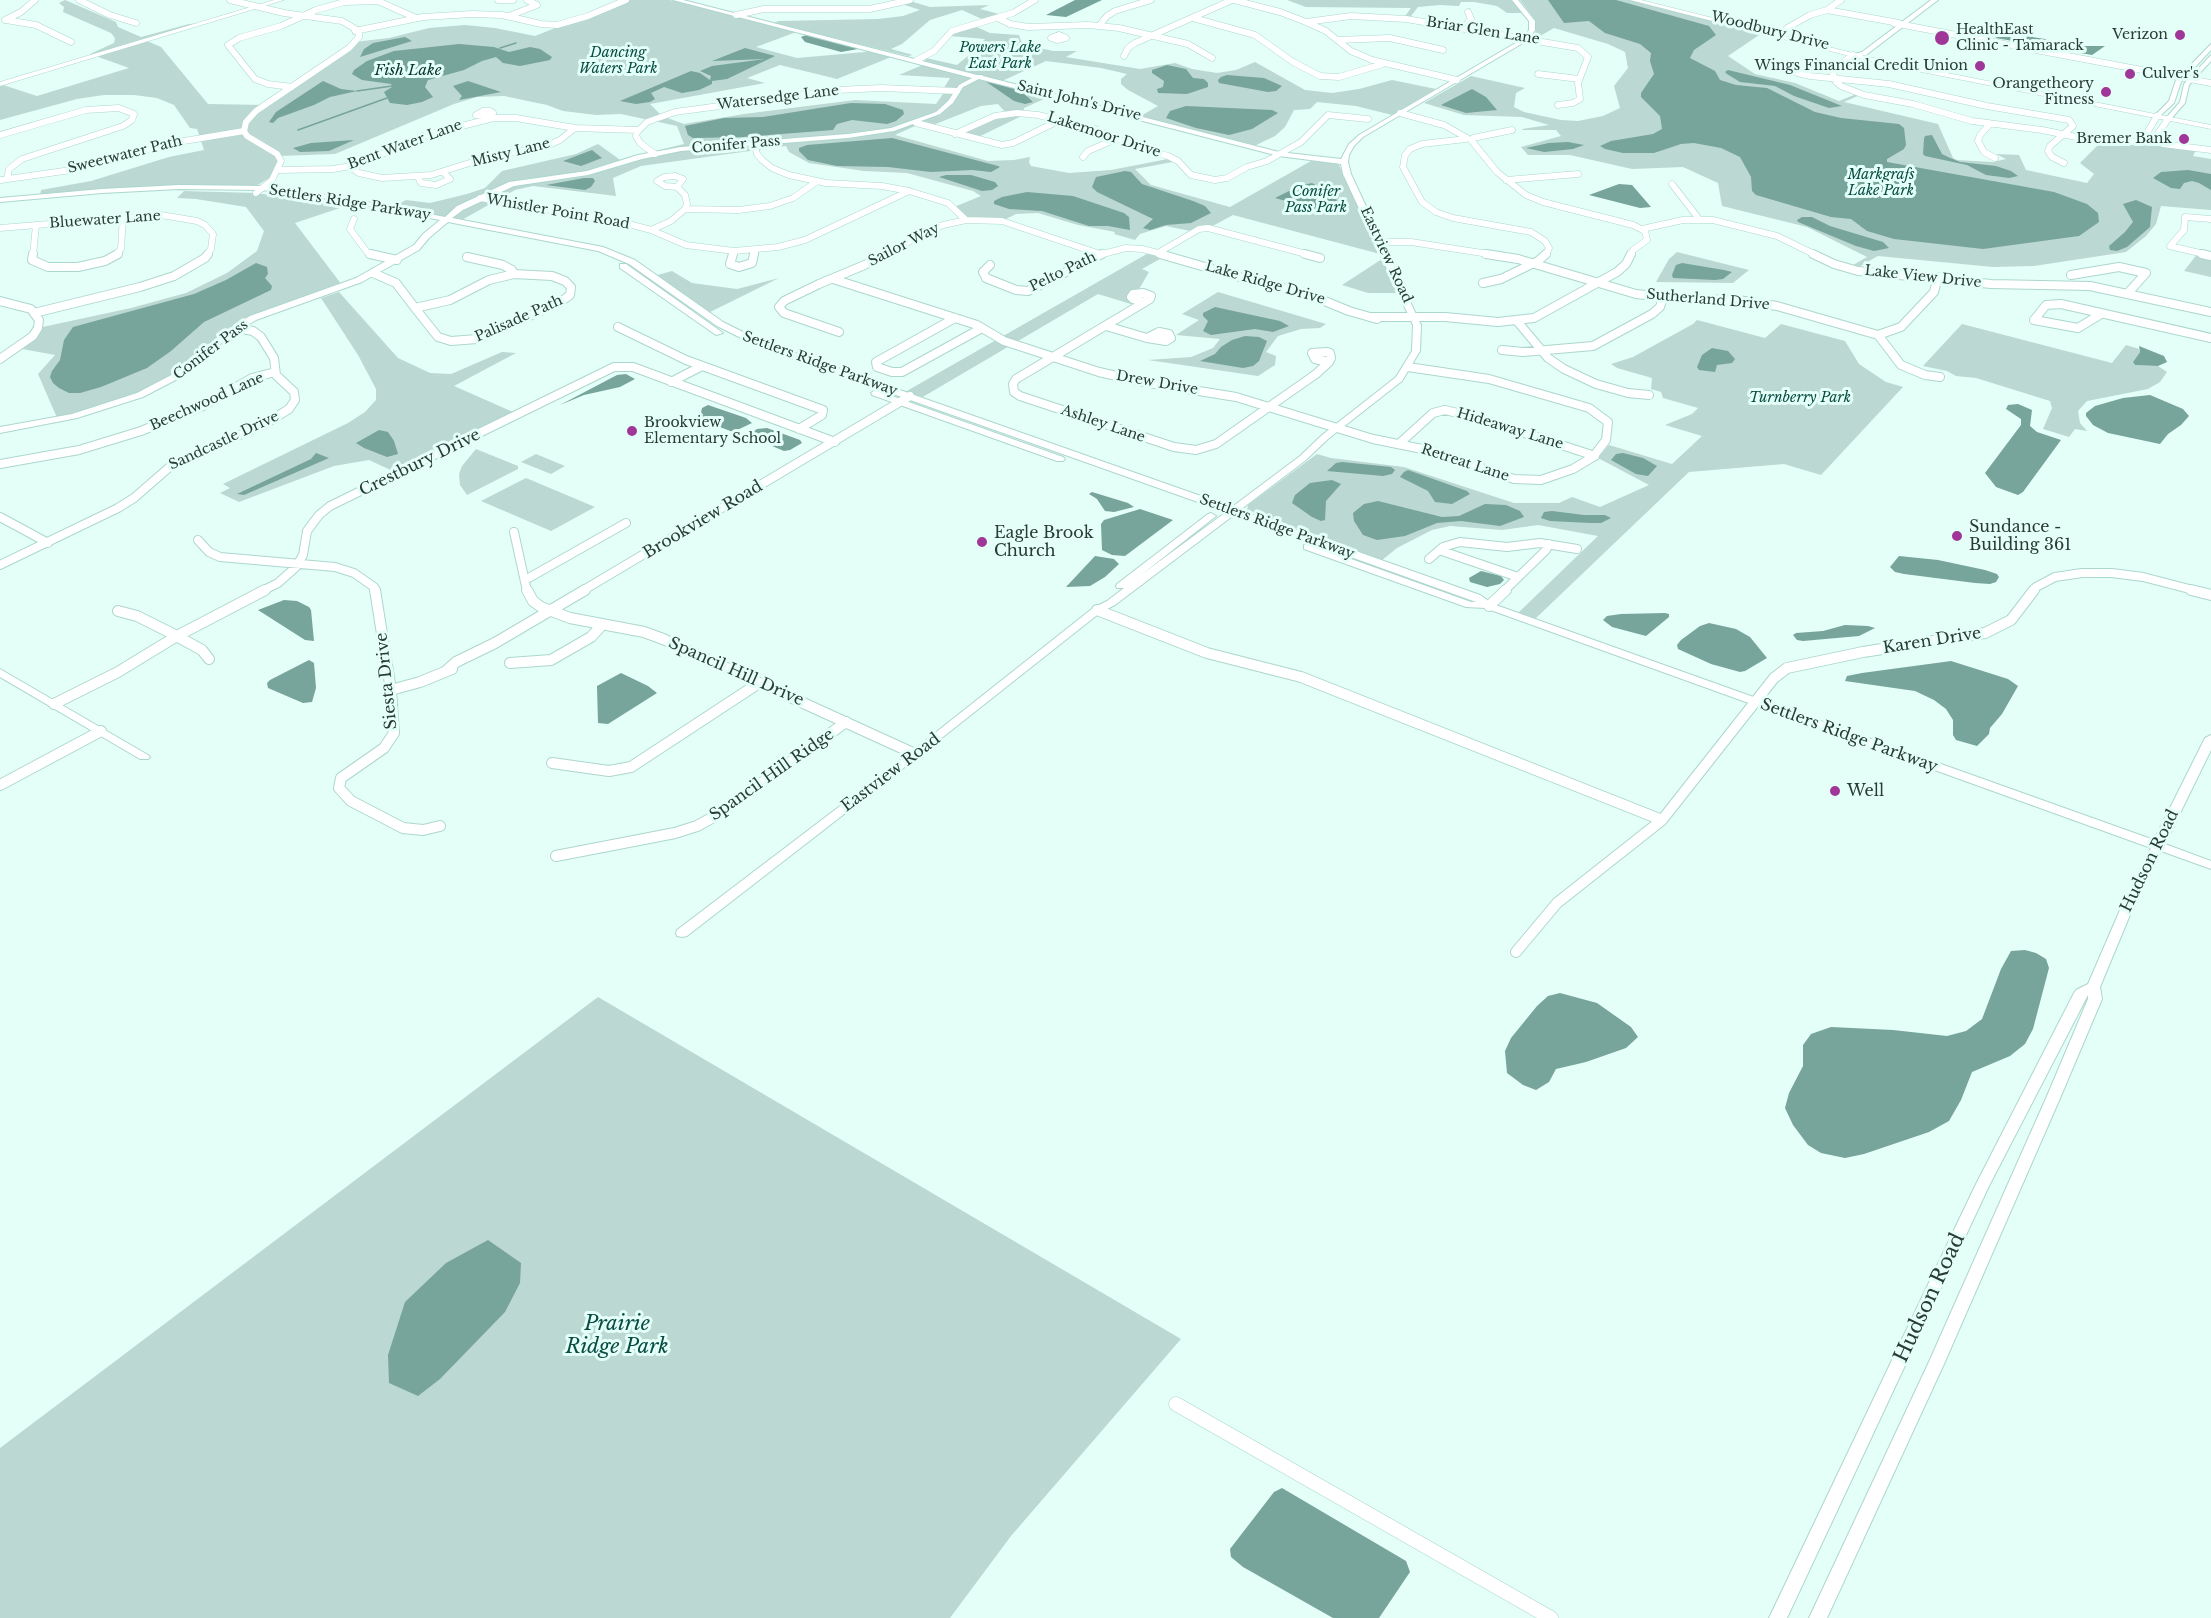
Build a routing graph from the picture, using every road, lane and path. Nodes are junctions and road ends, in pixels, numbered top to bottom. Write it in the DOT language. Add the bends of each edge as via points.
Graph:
graph roads {
  1 [pos="35,0"];
  2 [pos="79,0"];
  3 [pos="281,0"];
  4 [pos="293,0"];
  5 [pos="498,0"];
  6 [pos="513,0"];
  7 [pos="527,0"];
  8 [pos="626,0"];
  9 [pos="676,0"];
  10 [pos="910,0"];
  11 [pos="1035,0"];
  12 [pos="1151,0"];
  13 [pos="1233,0"];
  14 [pos="1515,0"];
  15 [pos="1633,0"];
  16 [pos="1647,0"];
  17 [pos="1841,0"];
  18 [pos="1924,0"];
  19 [pos="1935,0"];
  20 [pos="232,1"];
  21 [pos="258,8"];
  22 [pos="776,8"];
  23 [pos="1827,10"];
  24 [pos="1468,12"];
  25 [pos="736,15"];
  26 [pos="509,16"];
  27 [pos="300,17"];
  28 [pos="744,17"];
  29 [pos="416,18"];
  30 [pos="998,18"];
  31 [pos="1193,18"];
  32 [pos="3,21"];
  33 [pos="1306,22"];
  34 [pos="136,23"];
  35 [pos="1893,23"];
  36 [pos="1902,25"];
  37 [pos="1099,26"];
  38 [pos="1053,28"];
  39 [pos="1463,28"];
  40 [pos="1787,28"];
  41 [pos="359,31"];
  42 [pos="352,32"];
  43 [pos="1057,35"];
  44 [pos="1153,36"];
  45 [pos="356,39"];
  46 [pos="1526,39"];
  47 [pos="1337,40"];
  48 [pos="71,42"];
  49 [pos="2211,46"];
  50 [pos="935,47"];
  51 [pos="1443,50"];
  52 [pos="1858,53"];
  53 [pos="1124,56"];
  54 [pos="2211,57"];
  55 [pos="908,58"];
  56 [pos="1212,58"];
  57 [pos="917,60"];
  58 [pos="1772,61"];
  59 [pos="1383,64"];
  60 [pos="1538,74"];
  61 [pos="980,76"];
  62 [pos="1834,78"];
  63 [pos="2181,78"];
  64 [pos="1579,79"];
  65 [pos="2191,79"];
  66 [pos="1457,80"];
  67 [pos="2211,83"];
  68 [pos="0,84"];
  69 [pos="292,87"];
  70 [pos="957,91"];
  71 [pos="1558,105"];
  72 [pos="1400,114"];
  73 [pos="2165,116"];
  74 [pos="1368,119"];
  75 [pos="1060,120"];
  76 [pos="915,123"];
  77 [pos="2211,123"];
  78 [pos="1990,124"];
  79 [pos="2211,127"];
  80 [pos="576,128"];
  81 [pos="638,130"];
  82 [pos="1512,130"];
  83 [pos="244,131"];
  84 [pos="955,134"];
  85 [pos="0,135"];
  86 [pos="2064,135"];
  87 [pos="1116,139"];
  88 [pos="1470,139"];
  89 [pos="2152,139"];
  90 [pos="754,143"];
  91 [pos="2211,150"];
  92 [pos="655,154"];
  93 [pos="1279,154"];
  94 [pos="1083,157"];
  95 [pos="1995,158"];
  96 [pos="1344,162"];
  97 [pos="2064,162"];
  98 [pos="350,167"];
  99 [pos="278,170"];
  100 [pos="443,172"];
  101 [pos="1578,174"];
  102 [pos="418,177"];
  103 [pos="3,180"];
  104 [pos="1506,180"];
  105 [pos="816,182"];
  106 [pos="1672,184"];
  107 [pos="677,187"];
  108 [pos="255,190"];
  109 [pos="909,191"];
  110 [pos="480,198"];
  111 [pos="0,202"];
  112 [pos="685,209"];
  113 [pos="123,216"];
  114 [pos="354,219"];
  115 [pos="1699,219"];
  116 [pos="2211,219"];
  117 [pos="966,220"];
  118 [pos="448,222"];
  119 [pos="36,225"];
  120 [pos="0,228"];
  121 [pos="1642,229"];
  122 [pos="651,230"];
  123 [pos="1381,244"];
  124 [pos="755,250"];
  125 [pos="734,251"];
  126 [pos="1158,253"];
  127 [pos="1100,254"];
  128 [pos="2211,256"];
  129 [pos="467,257"];
  130 [pos="1320,258"];
  131 [pos="397,260"];
  132 [pos="1533,263"];
  133 [pos="990,265"];
  134 [pos="373,273"];
  135 [pos="514,274"];
  136 [pos="2072,275"];
  137 [pos="1938,278"];
  138 [pos="833,279"];
  139 [pos="1483,283"];
  140 [pos="1596,284"];
  141 [pos="2049,284"];
  142 [pos="2128,293"];
  143 [pos="1663,298"];
  144 [pos="0,301"];
  145 [pos="1144,302"];
  146 [pos="2061,304"];
  147 [pos="415,308"];
  148 [pos="2211,312"];
  149 [pos="34,313"];
  150 [pos="2101,314"];
  151 [pos="956,318"];
  152 [pos="1416,319"];
  153 [pos="1517,321"];
  154 [pos="1106,326"];
  155 [pos="618,327"];
  156 [pos="236,328"];
  157 [pos="982,328"];
  158 [pos="840,332"];
  159 [pos="1878,335"];
  160 [pos="1147,338"];
  161 [pos="2211,338"];
  162 [pos="1503,350"];
  163 [pos="1543,351"];
  164 [pos="1053,357"];
  165 [pos="0,359"];
  166 [pos="1329,362"];
  167 [pos="702,366"];
  168 [pos="1408,367"];
  169 [pos="275,372"];
  170 [pos="1940,377"];
  171 [pos="671,382"];
  172 [pos="1649,394"];
  173 [pos="910,396"];
  174 [pos="900,402"];
  175 [pos="1268,407"];
  176 [pos="1336,428"];
  177 [pos="798,429"];
  178 [pos="0,430"];
  179 [pos="835,442"];
  180 [pos="1400,443"];
  181 [pos="1595,456"];
  182 [pos="0,464"];
  183 [pos="1223,512"];
  184 [pos="0,517"];
  185 [pos="626,523"];
  186 [pos="514,532"];
  187 [pos="198,540"];
  188 [pos="48,543"];
  189 [pos="1549,544"];
  190 [pos="1577,549"];
  191 [pos="1439,550"];
  192 [pos="1429,559"];
  193 [pos="298,563"];
  194 [pos="0,565"];
  195 [pos="1518,577"];
  196 [pos="525,580"];
  197 [pos="2211,595"];
  198 [pos="1489,606"];
  199 [pos="1097,610"];
  200 [pos="118,611"];
  201 [pos="549,611"];
  202 [pos="602,625"];
  203 [pos="177,636"];
  204 [pos="209,659"];
  205 [pos="510,663"];
  206 [pos="0,672"];
  207 [pos="759,683"];
  208 [pos="391,690"];
  209 [pos="1754,702"];
  210 [pos="54,704"];
  211 [pos="846,722"];
  212 [pos="100,731"];
  213 [pos="2211,738"];
  214 [pos="915,754"];
  215 [pos="144,757"];
  216 [pos="552,763"];
  217 [pos="0,785"];
  218 [pos="1662,820"];
  219 [pos="440,826"];
  220 [pos="2157,846"];
  221 [pos="556,855"];
  222 [pos="2211,865"];
  223 [pos="682,933"];
  224 [pos="1516,952"];
  225 [pos="2094,987"];
  226 [pos="1176,1404"];
  227 [pos="1551,1618"];
  228 [pos="1778,1618"];
  229 [pos="1818,1618"];
  1 -- 32 [label="street"];
  2 -- 34 [label="street"];
  3 -- 21 [label="main road"];
  4 -- 21 [label="main road"];
  5 -- 6 [label="street"];
  7 -- 26 [label="street" via="537,5"];
  8 -- 26 [label="street" via="562,24 544,25"];
  9 -- 25 [label="street, Saint John's Drive"];
  10 -- 22 [label="street" via="863,10"];
  11 -- 30 [label="street"];
  12 -- 37 [label="street" via="1115,11"];
  13 -- 31 [label="street"];
  13 -- 33 [label="street"];
  14 -- 46 [label="street" via="1532,22 1532,32"];
  15 -- 52 [label="main road, Woodbury Drive"];
  16 -- 52 [label="main road, Woodbury Drive"];
  17 -- 23 [label="street"];
  18 -- 35 [label="street"];
  19 -- 36 [label="street"];
  20 -- 21 [label="street"];
  21 -- 27 [label="street"];
  21 -- 68 [label="main road"];
  22 -- 25 [label="street"];
  22 -- 28 [label="street"];
  23 -- 35 [label="street"];
  23 -- 40 [label="street"];
  24 -- 39 [label="street" via="1471,19"];
  25 -- 28 [label="street, Saint John's Drive"];
  26 -- 29 [label="street"];
  27 -- 29 [label="street" via="332,5 365,0 389,4"];
  27 -- 41 [label="street" via="342,21"];
  27 -- 42 [label="street" via="336,23"];
  27 -- 69 [label="street" via="231,41 228,47 255,79"];
  28 -- 55 [label="street, Saint John's Drive"];
  29 -- 41 [label="street"];
  30 -- 38 [label="street" via="1019,26"];
  30 -- 50 [label="street" via="957,28"];
  31 -- 44 [label="street"];
  31 -- 59 [label="street" via="1255,35 1320,76 1343,76"];
  32 -- 48 [label="street" via="36,25"];
  33 -- 39 [label="street, Briar Glen Lane" via="1361,16"];
  33 -- 47 [label="street"];
  35 -- 36 [label="street"];
  35 -- 52 [label="street"];
  36 -- 52 [label="street"];
  36 -- 63 [label="street"];
  37 -- 38 [label="street"];
  37 -- 44 [label="street"];
  38 -- 43 [label="street"];
  39 -- 46 [label="street, Briar Glen Lane"];
  41 -- 42 [label="street"];
  41 -- 45 [label="street"];
  42 -- 45 [label="street"];
  44 -- 53 [label="street" via="1132,45"];
  44 -- 56 [label="street" via="1194,46"];
  45 -- 69 [label="street"];
  46 -- 64 [label="street, Briar Glen Lane" via="1583,51 1588,60"];
  46 -- 66 [label="street"];
  47 -- 51 [label="street" via="1390,38"];
  47 -- 59 [label="street" via="1356,54"];
  49 -- 63 [label="street"];
  50 -- 55 [label="street"];
  50 -- 57 [label="street"];
  52 -- 62 [label="street" via="1834,70"];
  52 -- 73 [label="main road, Woodbury Drive"];
  54 -- 65 [label="street"];
  55 -- 57 [label="street, Saint John's Drive"];
  57 -- 61 [label="street, Saint John's Drive"];
  58 -- 62 [label="street" via="1787,70"];
  59 -- 66 [label="street"];
  60 -- 64 [label="street"];
  61 -- 70 [label="street, Conifer Pass"];
  61 -- 93 [label="street, Saint John's Drive"];
  62 -- 78 [label="street" via="1841,86 1860,94"];
  62 -- 86 [label="street" via="1889,84 1987,106 2065,118 2074,124"];
  63 -- 65 [label="street"];
  63 -- 73 [label="street"];
  64 -- 71 [label="street, Briar Glen Lane" via="1580,99"];
  65 -- 67 [label="street"];
  65 -- 73 [label="street" via="2183,102"];
  66 -- 72 [label="street"];
  69 -- 83 [label="street" via="252,115"];
  70 -- 76 [label="street, Conifer Pass" via="944,109"];
  70 -- 81 [label="street, Watersedge Lane" via="866,88 800,93 668,114"];
  72 -- 88 [label="street" via="1444,125"];
  72 -- 96 [label="street" via="1356,140"];
  73 -- 77 [label="main road, Woodbury Drive"];
  73 -- 79 [label="main road, Woodbury Drive"];
  73 -- 89 [label="street"];
  73 -- 89 [label="street" via="2149,128 2147,133"];
  74 -- 93 [label="street, Lakemoor Drive" via="1328,116 1306,138"];
  75 -- 84 [label="street, Lakemoor Drive" via="1033,114 1005,114"];
  75 -- 84 [label="street" via="1005,145"];
  75 -- 87 [label="street, Lakemoor Drive"];
  76 -- 84 [label="street"];
  76 -- 90 [label="street, Conifer Pass" via="871,134"];
  78 -- 86 [label="street"];
  78 -- 95 [label="street" via="1978,141 1984,152"];
  80 -- 81 [label="street, Bent Water Lane"];
  80 -- 98 [label="street, Bent Water Lane" via="516,118 485,118 414,139"];
  80 -- 100 [label="street, Misty Lane" via="550,145"];
  81 -- 92 [label="street" via="637,140"];
  82 -- 88 [label="street"];
  83 -- 99 [label="street" via="249,139 277,154 281,161"];
  83 -- 103 [label="street, Sweetwater Path" via="166,144 71,170"];
  85 -- 103 [label="street, Sweetwater Path" via="95,108 119,108 134,114 123,126 22,159"];
  86 -- 89 [label="street" via="2115,143"];
  86 -- 97 [label="street" via="2048,151"];
  87 -- 93 [label="street, Lakemoor Drive" via="1172,157 1187,173 1208,180 1227,178"];
  87 -- 94 [label="street"];
  88 -- 104 [label="street"];
  88 -- 132 [label="street" via="1410,149 1403,167 1422,202 1445,215 1523,230 1549,241 1546,255"];
  89 -- 91 [label="street"];
  90 -- 92 [label="street, Conifer Pass"];
  90 -- 105 [label="street" via="756,154 772,168"];
  92 -- 110 [label="street, Conifer Pass" via="588,173 512,184"];
  93 -- 96 [label="street, Saint John's Drive"];
  96 -- 123 [label="street, Eastview Road"];
  98 -- 99 [label="street, Bent Water Lane"];
  98 -- 102 [label="street, Misty Lane" via="373,177"];
  99 -- 108 [label="street" via="272,180"];
  100 -- 102 [label="street, Misty Lane"];
  100 -- 102 [label="street, Misty Lane" via="450,179 436,185 421,183"];
  101 -- 104 [label="street"];
  104 -- 121 [label="street" via="1535,199"];
  105 -- 109 [label="street"];
  105 -- 112 [label="street" via="793,198 770,206"];
  106 -- 115 [label="street"];
  107 -- 112 [label="street" via="685,195"];
  108 -- 111 [label="street, Settlers Ridge Parkway"];
  108 -- 118 [label="street, Settlers Ridge Parkway"];
  109 -- 117 [label="street" via="948,203"];
  109 -- 124 [label="street, Whistler Point Road" via="805,240"];
  110 -- 118 [label="street, Conifer Pass"];
  110 -- 122 [label="street, Whistler Point Road" via="610,219"];
  112 -- 122 [label="street"];
  113 -- 119 [label="street, Bluewater Lane"];
  113 -- 119 [label="street" via="119,253 84,266 48,267 32,260"];
  113 -- 149 [label="street, Bluewater Lane" via="161,215 197,221 213,234 211,249 191,267 156,283"];
  114 -- 131 [label="street" via="350,229 367,252"];
  115 -- 121 [label="street, Lake View Drive"];
  115 -- 137 [label="street, Lake View Drive" via="1775,235 1853,270"];
  116 -- 128 [label="street" via="2185,217 2184,230 2170,246"];
  117 -- 127 [label="street, Sailor Way" via="1009,222"];
  117 -- 138 [label="street, Sailor Way" via="928,231 895,252"];
  118 -- 131 [label="street, Conifer Pass"];
  118 -- 173 [label="street, Settlers Ridge Parkway" via="609,252 632,262 720,324 758,344"];
  118 -- 174 [label="street, Settlers Ridge Parkway" via="571,248 612,261 735,342"];
  119 -- 120 [label="street, Bluewater Lane"];
  121 -- 140 [label="street, Lake Ridge Drive" via="1646,241 1633,250 1622,268"];
  122 -- 125 [label="street, Whistler Point Road" via="686,245"];
  123 -- 132 [label="street, Sutherland Drive" via="1425,243"];
  123 -- 152 [label="street, Eastview Road"];
  124 -- 125 [label="street, Whistler Point Road"];
  124 -- 125 [label="street" via="752,263 746,267 730,264"];
  126 -- 127 [label="street, Pelto Path" via="1126,248"];
  126 -- 130 [label="street" via="1204,228"];
  126 -- 152 [label="street, Lake Ridge Drive" via="1305,293 1384,321"];
  127 -- 133 [label="street, Pelto Path" via="1028,291 986,278 983,272"];
  129 -- 135 [label="street" via="503,265"];
  131 -- 134 [label="street, Conifer Pass"];
  132 -- 139 [label="street"];
  132 -- 140 [label="street, Sutherland Drive"];
  134 -- 147 [label="street, Palisade Path" via="396,283"];
  134 -- 156 [label="street, Conifer Pass" via="274,309"];
  135 -- 147 [label="street, Palisade Path" via="489,280 450,300"];
  135 -- 147 [label="street, Palisade Path" via="552,276 569,283 571,291 559,303 470,340 441,339"];
  136 -- 142 [label="street" via="2119,267 2146,273"];
  137 -- 141 [label="street, Lake View Drive" via="2000,285"];
  137 -- 159 [label="street" via="1934,292 1900,327"];
  138 -- 151 [label="street, Drew Drive"];
  138 -- 158 [label="street, Sailor Way" via="784,302 779,310"];
  140 -- 143 [label="street, Sutherland Drive"];
  140 -- 153 [label="street, Lake Ridge Drive" via="1546,314"];
  141 -- 142 [label="street, Lake View Drive"];
  141 -- 146 [label="street"];
  142 -- 148 [label="street, Lake View Drive"];
  143 -- 159 [label="street, Sutherland Drive" via="1766,304"];
  143 -- 163 [label="street" via="1657,311 1599,344"];
  144 -- 149 [label="street" via="22,305"];
  145 -- 154 [label="street, Ashley Lane"];
  146 -- 150 [label="street"];
  146 -- 150 [label="street" via="2046,305 2034,320 2078,328"];
  149 -- 165 [label="street" via="39,320 33,336"];
  150 -- 161 [label="street"];
  151 -- 157 [label="street, Drew Drive"];
  151 -- 157 [label="street" via="876,362 877,367 905,371"];
  152 -- 153 [label="street, Lake Ridge Drive"];
  152 -- 168 [label="street, Eastview Road" via="1418,343"];
  153 -- 163 [label="street"];
  154 -- 160 [label="street"];
  154 -- 164 [label="street, Ashley Lane"];
  155 -- 167 [label="street"];
  156 -- 169 [label="street, Sandcastle Drive" via="261,337 274,358"];
  156 -- 178 [label="street, Conifer Pass" via="184,372 140,395 83,414"];
  157 -- 164 [label="street, Drew Drive" via="998,339"];
  159 -- 170 [label="street" via="1901,365"];
  162 -- 163 [label="street"];
  163 -- 172 [label="street" via="1556,364 1584,379 1628,393"];
  164 -- 175 [label="street, Drew Drive" via="1115,377 1225,394"];
  164 -- 175 [label="street, Ashley Lane" via="1016,379 1014,392 1179,449 1212,446"];
  166 -- 175 [label="street, Ashley Lane"];
  167 -- 171 [label="street"];
  167 -- 177 [label="street" via="823,410 822,415"];
  168 -- 176 [label="street, Eastview Road" via="1389,388"];
  168 -- 181 [label="street" via="1489,379 1591,409 1603,416 1609,426 1604,444"];
  169 -- 182 [label="street, Beechwood Lane" via="252,378 203,406 141,431 79,450"];
  169 -- 188 [label="street, Sandcastle Drive" via="295,397 283,414 173,464 134,498"];
  171 -- 177 [label="street, Crestbury Drive"];
  171 -- 193 [label="street, Crestbury Drive" via="630,367 612,368 330,506 307,531"];
  173 -- 174 [label="street, Brookview Road"];
  173 -- 183 [label="street, Settlers Ridge Parkway"];
  174 -- 179 [label="street, Brookview Road"];
  174 -- 183 [label="street, Settlers Ridge Parkway"];
  175 -- 176 [label="street, Drew Drive"];
  176 -- 180 [label="street, Retreat Lane"];
  176 -- 183 [label="street, Eastview Road" via="1303,458"];
  177 -- 179 [label="street, Crestbury Drive"];
  179 -- 201 [label="street, Brookview Road"];
  180 -- 181 [label="street, Retreat Lane" via="1523,481 1549,478"];
  180 -- 181 [label="street, Hideaway Lane" via="1432,413 1445,410"];
  183 -- 198 [label="street, Settlers Ridge Parkway" via="1459,601"];
  183 -- 199 [label="street, Eastview Road" via="1111,603"];
  184 -- 188 [label="street"];
  185 -- 196 [label="street"];
  186 -- 196 [label="street"];
  187 -- 193 [label="street" via="220,557"];
  188 -- 194 [label="street, Sandcastle Drive"];
  189 -- 190 [label="street"];
  189 -- 191 [label="street" via="1507,547 1460,542"];
  189 -- 195 [label="street"];
  191 -- 192 [label="street"];
  191 -- 195 [label="street"];
  193 -- 203 [label="street, Crestbury Drive" via="270,588"];
  193 -- 208 [label="street, Siesta Drive" via="335,567 367,579 374,587"];
  195 -- 198 [label="street"];
  196 -- 201 [label="street" via="530,597"];
  197 -- 209 [label="street, Karen Drive" via="2112,573 2055,578 2036,587 2011,620 1994,630 1787,668"];
  198 -- 209 [label="street, Settlers Ridge Parkway"];
  199 -- 214 [label="street, Eastview Road"];
  199 -- 218 [label="street" via="1207,653 1301,677"];
  200 -- 203 [label="street"];
  201 -- 202 [label="street, Spancil Hill Drive"];
  201 -- 208 [label="street, Brookview Road" via="464,665"];
  202 -- 205 [label="street" via="591,637 551,660"];
  202 -- 207 [label="street, Spancil Hill Drive" via="652,634"];
  203 -- 204 [label="street" via="202,650"];
  203 -- 210 [label="street, Crestbury Drive"];
  206 -- 210 [label="street"];
  207 -- 211 [label="street, Spancil Hill Drive"];
  207 -- 216 [label="street" via="631,767 609,771"];
  208 -- 219 [label="street, Siesta Drive" via="393,738 346,773 339,788 351,801 403,828 423,830"];
  209 -- 218 [label="street, Karen Drive"];
  209 -- 220 [label="street, Settlers Ridge Parkway"];
  210 -- 212 [label="street"];
  211 -- 214 [label="street, Spancil Hill Drive"];
  211 -- 221 [label="street, Spancil Hill Ridge" via="697,826"];
  212 -- 215 [label="street"];
  212 -- 217 [label="street"];
  213 -- 220 [label="street, Hudson Road"];
  214 -- 223 [label="street, Eastview Road"];
  218 -- 224 [label="street, Karen Drive" via="1557,903"];
  220 -- 222 [label="street, Settlers Ridge Parkway"];
  220 -- 225 [label="street, Hudson Road"];
  225 -- 228 [label="street, Hudson Road" via="2081,993 1982,1186"];
  225 -- 229 [label="street, Hudson Road" via="2095,999 2054,1096"];
  226 -- 227 [label="street"];
}
